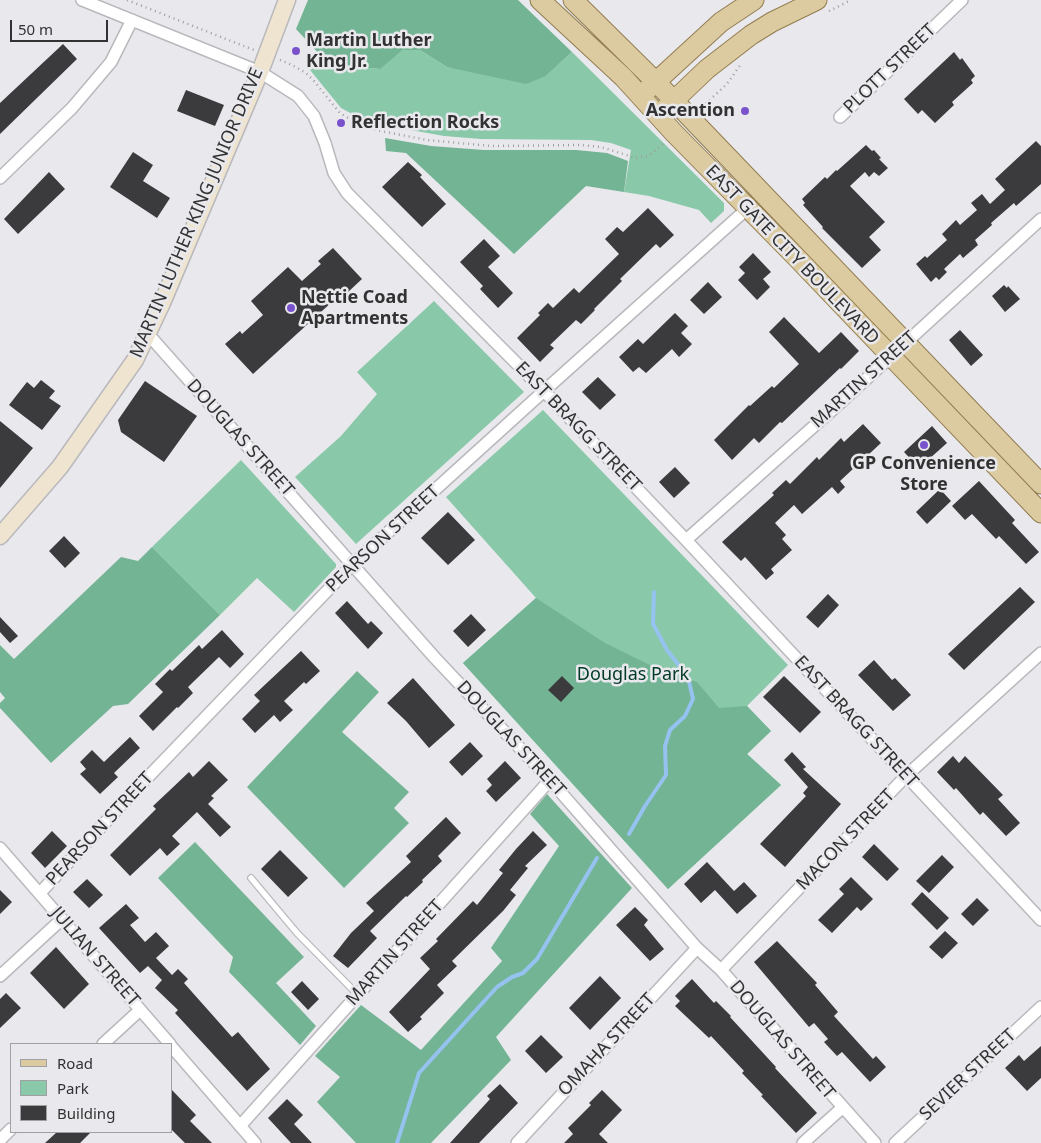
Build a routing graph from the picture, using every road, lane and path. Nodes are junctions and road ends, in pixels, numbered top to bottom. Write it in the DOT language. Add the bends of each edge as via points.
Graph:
graph roads {
  1 [pos="82,0"];
  2 [pos="127,0"];
  3 [pos="287,0"];
  4 [pos="540,0"];
  5 [pos="573,0"];
  6 [pos="754,0"];
  7 [pos="851,0"];
  8 [pos="962,0"];
  9 [pos="822,6"];
  10 [pos="132,20"];
  11 [pos="266,55"];
  12 [pos="743,60"];
  13 [pos="260,72"];
  14 [pos="656,82"];
  15 [pos="641,96"];
  16 [pos="673,100"];
  17 [pos="704,105"];
  18 [pos="658,115"];
  19 [pos="840,117"];
  20 [pos="666,142"];
  21 [pos="0,178"];
  22 [pos="748,208"];
  23 [pos="1041,219"];
  24 [pos="148,334"];
  25 [pos="906,342"];
  26 [pos="890,356"];
  27 [pos="544,391"];
  28 [pos="1041,484"];
  29 [pos="1039,507"];
  30 [pos="0,536"];
  31 [pos="686,540"];
  32 [pos="352,565"];
  33 [pos="1041,653"];
  34 [pos="906,776"];
  35 [pos="550,780"];
  36 [pos="0,848"];
  37 [pos="250,878"];
  38 [pos="40,893"];
  39 [pos="62,919"];
  40 [pos="1041,920"];
  41 [pos="697,948"];
  42 [pos="721,970"];
  43 [pos="0,976"];
  44 [pos="358,995"];
  45 [pos="1041,1007"];
  46 [pos="140,1010"];
  47 [pos="104,1043"];
  48 [pos="169,1043"];
  49 [pos="172,1046"];
  50 [pos="842,1108"];
  51 [pos="240,1126"];
  52 [pos="10,1130"];
  53 [pos="0,1140"];
  54 [pos="255,1143"];
  55 [pos="517,1143"];
  56 [pos="804,1143"];
  57 [pos="875,1143"];
  58 [pos="895,1143"];
  1 -- 10 [label="street, EAST BRAGG STREET"];
  2 -- 11 [label="path"];
  3 -- 11 [label="main road, MARTIN LUTHER KING JUNIOR DRIVE"];
  4 -- 15 [label="main road, EAST GATE CITY BOULEVARD"];
  5 -- 14 [label="main road, EAST GATE CITY BOULEVARD"];
  6 -- 14 [label="main road" via="721,22"];
  7 -- 9 [label="path"];
  8 -- 19 [label="street, PLOTT STREET"];
  9 -- 16 [label="main road" via="772,22 751,35"];
  10 -- 13 [label="street, EAST BRAGG STREET"];
  10 -- 21 [label="street" via="112,62 72,108"];
  11 -- 13 [label="main road, MARTIN LUTHER KING JUNIOR DRIVE"];
  11 -- 20 [label="path" via="306,73 340,113 376,130 428,140 491,146 601,147 636,158 648,156"];
  12 -- 17 [label="path" via="727,84"];
  13 -- 24 [label="main road, MARTIN LUTHER KING JUNIOR DRIVE"];
  13 -- 27 [label="street, EAST BRAGG STREET" via="298,96 314,116 334,173 347,193"];
  14 -- 15 [label="main road"];
  14 -- 16 [label="main road, EAST GATE CITY BOULEVARD"];
  15 -- 18 [label="main road, EAST GATE CITY BOULEVARD"];
  16 -- 18 [label="main road"];
  16 -- 25 [label="main road, EAST GATE CITY BOULEVARD"];
  18 -- 22 [label="main road, EAST GATE CITY BOULEVARD"];
  22 -- 26 [label="main road, EAST GATE CITY BOULEVARD"];
  22 -- 27 [label="street, PEARSON STREET"];
  23 -- 25 [label="street, MARTIN STREET"];
  24 -- 30 [label="main road, MARTIN LUTHER KING JUNIOR DRIVE" via="135,360 60,467"];
  24 -- 32 [label="street, DOUGLAS STREET"];
  25 -- 26 [label="street, MARTIN STREET"];
  25 -- 28 [label="main road, EAST GATE CITY BOULEVARD"];
  26 -- 29 [label="main road, EAST GATE CITY BOULEVARD"];
  26 -- 31 [label="street, MARTIN STREET"];
  27 -- 31 [label="street, EAST BRAGG STREET"];
  27 -- 32 [label="street, PEARSON STREET"];
  31 -- 34 [label="street, EAST BRAGG STREET"];
  32 -- 35 [label="street, DOUGLAS STREET"];
  32 -- 38 [label="street, PEARSON STREET"];
  33 -- 34 [label="street, MACON STREET"];
  34 -- 40 [label="street, EAST BRAGG STREET"];
  34 -- 42 [label="street, MACON STREET"];
  35 -- 41 [label="street, DOUGLAS STREET"];
  35 -- 44 [label="street, MARTIN STREET"];
  36 -- 38 [label="street, JULIAN STREET"];
  37 -- 44 [label="lane" via="297,933"];
  38 -- 39 [label="street, JULIAN STREET"];
  39 -- 43 [label="street"];
  39 -- 46 [label="street, JULIAN STREET"];
  41 -- 42 [label="street, DOUGLAS STREET"];
  41 -- 55 [label="street, OMAHA STREET"];
  42 -- 50 [label="street, DOUGLAS STREET"];
  44 -- 51 [label="street, MARTIN STREET"];
  45 -- 58 [label="street, SEVIER STREET"];
  46 -- 47 [label="street"];
  46 -- 48 [label="street, JULIAN STREET"];
  49 -- 51 [label="street, JULIAN STREET"];
  50 -- 56 [label="street"];
  50 -- 57 [label="street, DOUGLAS STREET"];
  51 -- 54 [label="street, JULIAN STREET"];
  52 -- 53 [label="street"];
}
